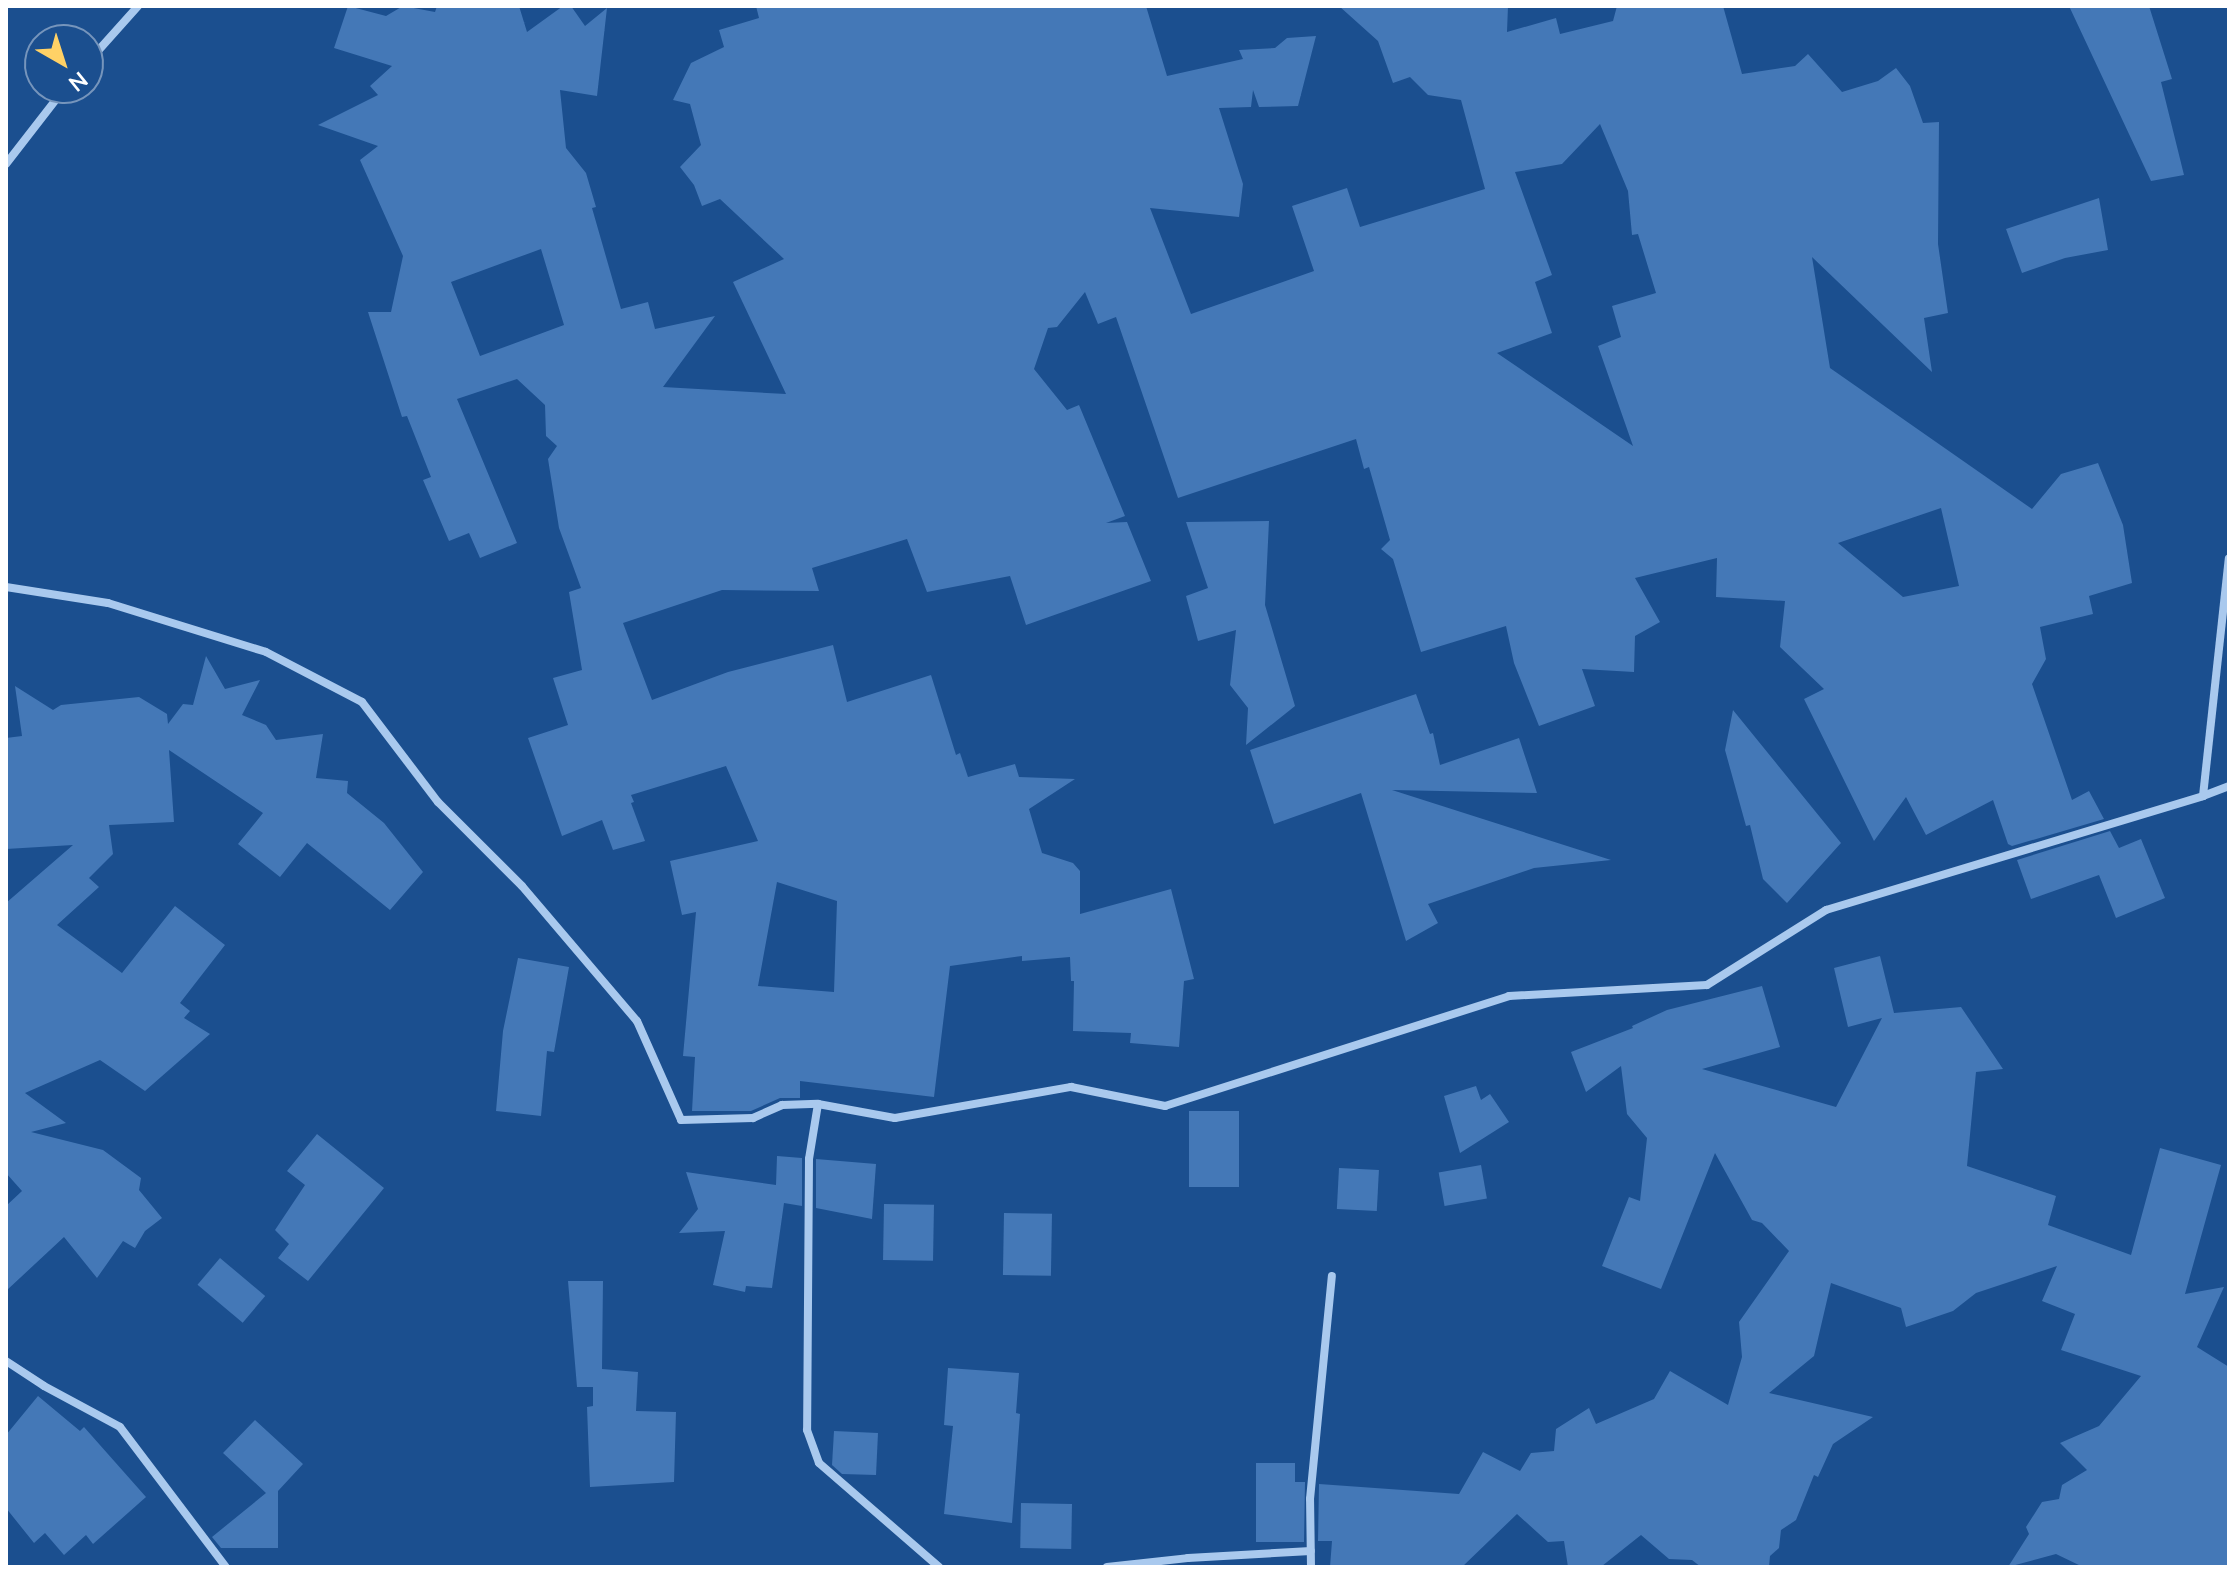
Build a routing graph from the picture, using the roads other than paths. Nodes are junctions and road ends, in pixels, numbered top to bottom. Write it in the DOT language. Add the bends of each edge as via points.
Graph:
graph roads {
  1 [pos="138,6"];
  2 [pos="104,44"];
  3 [pos="53,104"];
  4 [pos="6,164"];
  5 [pos="2229,558"];
  6 [pos="6,587"];
  7 [pos="2229,786"];
  8 [pos="2203,796"];
  9 [pos="818,1104"];
  10 [pos="1332,1276"];
  11 [pos="6,1361"];
  12 [pos="1311,1551"];
  13 [pos="226,1567"];
  14 [pos="939,1567"];
  15 [pos="1107,1567"];
  16 [pos="1311,1567"];
  1 -- 2 [label="street"];
  3 -- 4 [label="street"];
  5 -- 8 [label="street"];
  6 -- 9 [label="street" via="108,603 251,648 362,702 438,802 522,886 637,1021 681,1120 753,1118 782,1105"];
  7 -- 8 [label="street"];
  8 -- 9 [label="street" via="1826,910 1707,985 1509,996 1165,1106 1071,1087 895,1118"];
  9 -- 14 [label="street" via="809,1159 807,1430 819,1463"];
  10 -- 12 [label="street" via="1310,1499"];
  11 -- 13 [label="street" via="120,1427"];
  12 -- 15 [label="street"];
  12 -- 16 [label="street"];
}
